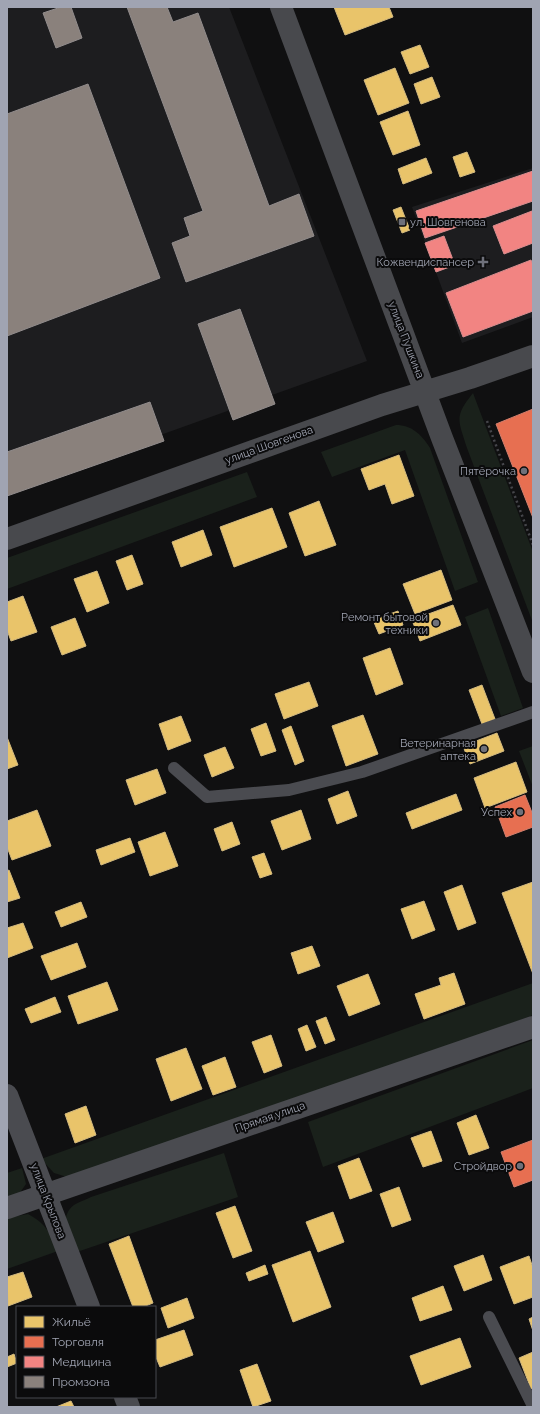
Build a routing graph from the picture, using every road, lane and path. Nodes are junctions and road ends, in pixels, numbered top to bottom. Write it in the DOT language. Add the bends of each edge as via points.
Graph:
graph roads {
  1 [pos="281,7"];
  2 [pos="533,356"];
  3 [pos="426,392"];
  4 [pos="487,421"];
  5 [pos="7,539"];
  6 [pos="533,545"];
  7 [pos="533,672"];
  8 [pos="533,712"];
  9 [pos="174,768"];
  10 [pos="533,1027"];
  11 [pos="7,1095"];
  12 [pos="45,1195"];
  13 [pos="7,1208"];
  14 [pos="89,1306"];
  15 [pos="489,1317"];
  16 [pos="533,1406"];
  1 -- 3 [label="main road, улица Пушкина"];
  2 -- 3 [label="main road, улица Шовгенова"];
  3 -- 5 [label="main road, улица Шовгенова" via="382,405"];
  3 -- 7 [label="main road, улица Пушкина"];
  4 -- 6 [label="path"];
  8 -- 9 [label="lane" via="362,772 289,790 207,797"];
  10 -- 12 [label="street, Прямая улица"];
  11 -- 12 [label="street, улица Крылова"];
  12 -- 13 [label="street, Прямая улица"];
  12 -- 14 [label="street, улица Крылова"];
  15 -- 16 [label="lane"];
}
